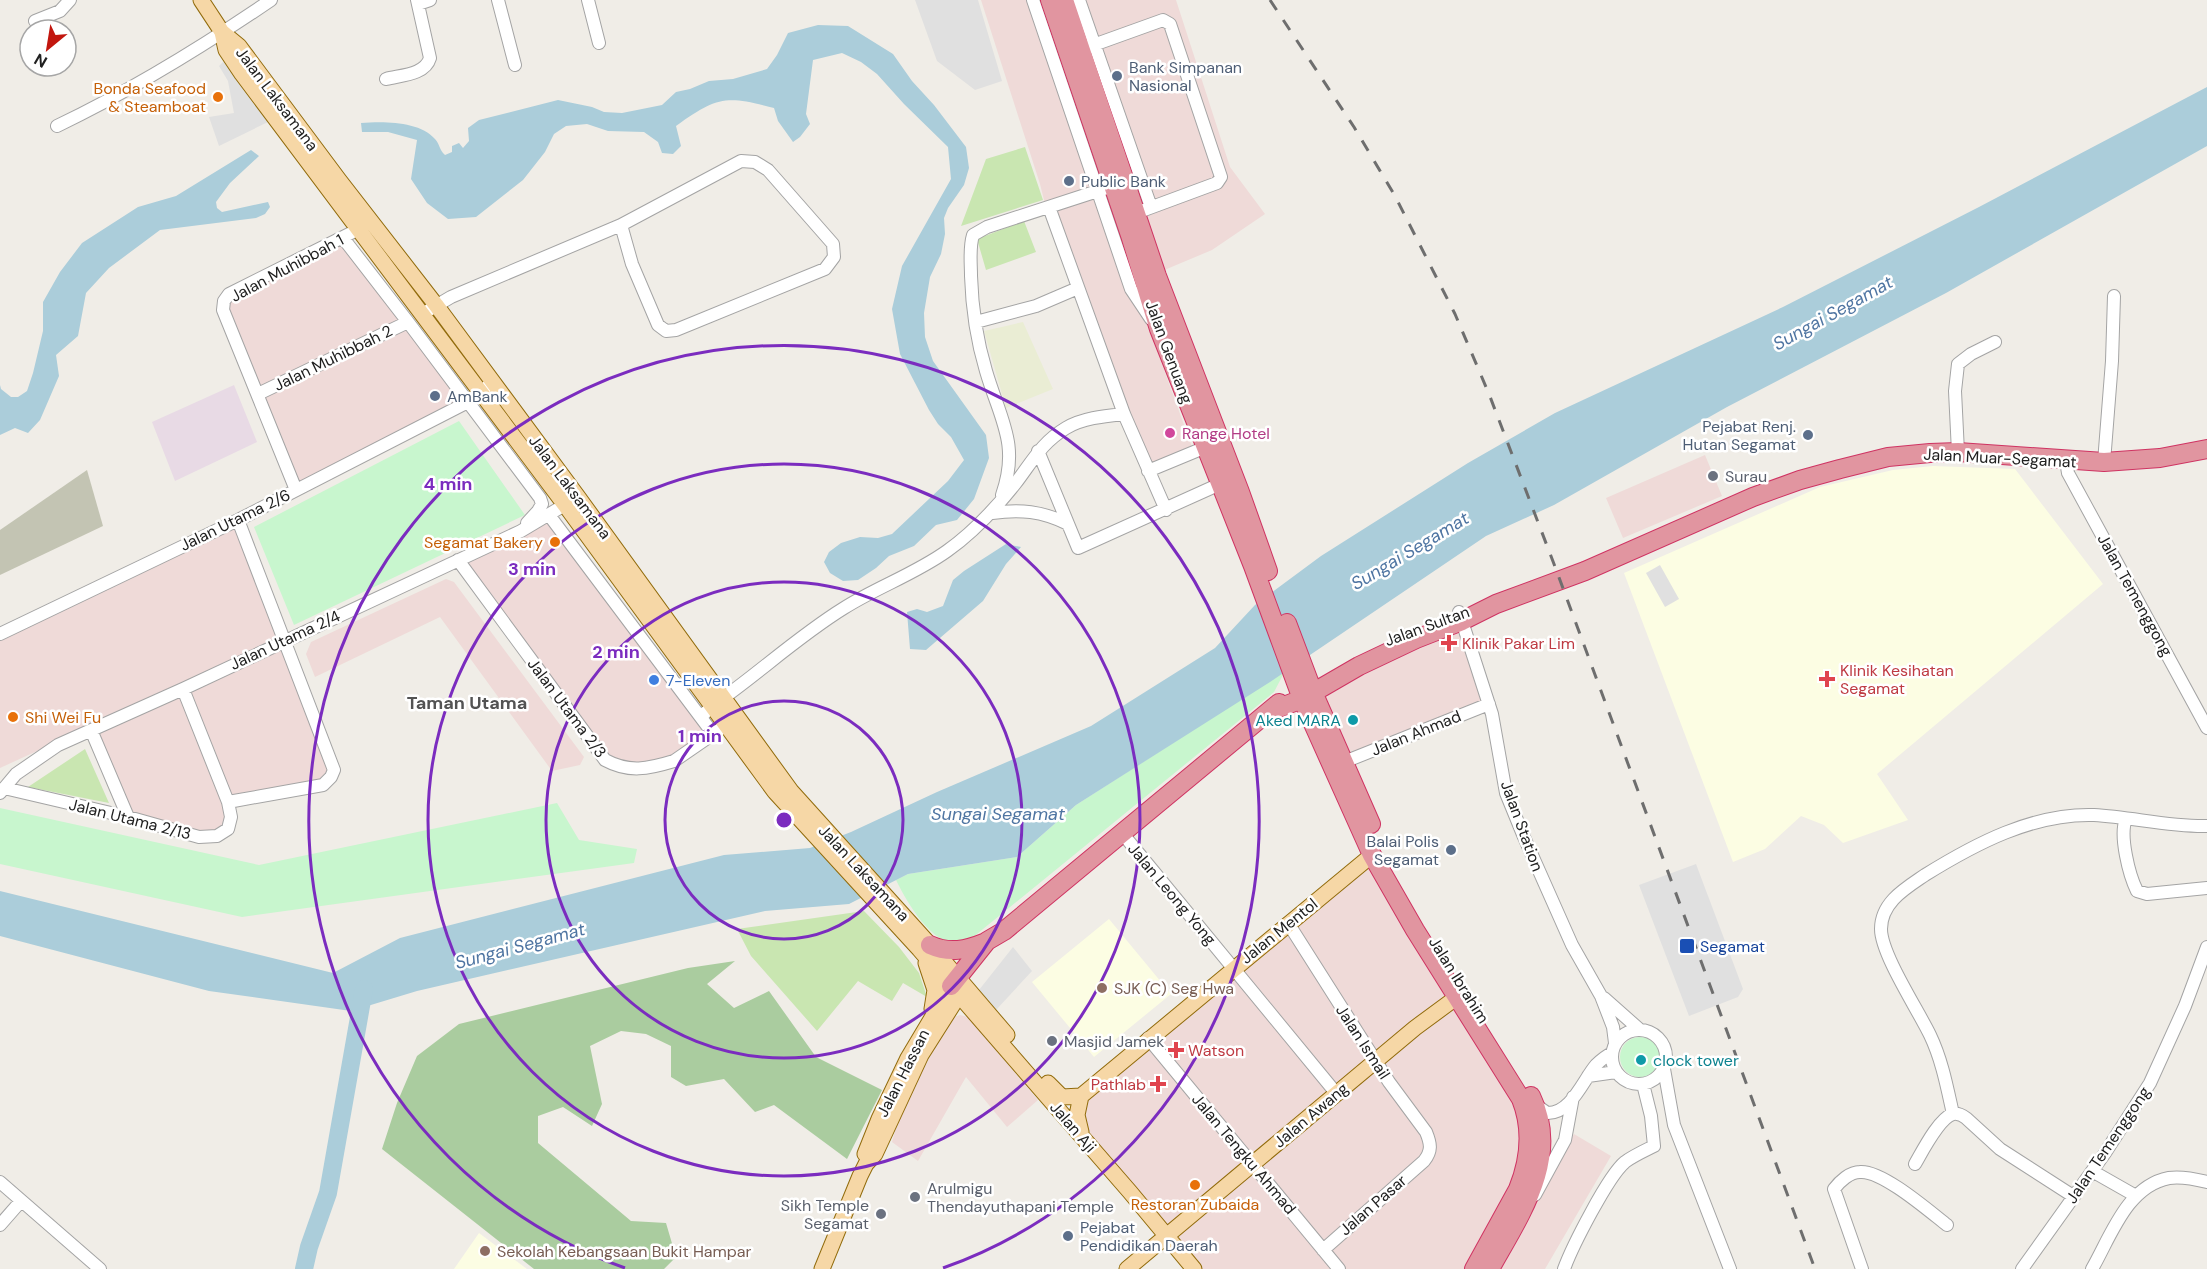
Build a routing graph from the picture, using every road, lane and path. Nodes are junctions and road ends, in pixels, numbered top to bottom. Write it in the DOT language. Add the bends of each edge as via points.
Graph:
graph roads {
  1 [pos="70,0"];
  2 [pos="201,0"];
  3 [pos="271,0"];
  4 [pos="430,0"];
  5 [pos="498,0"];
  6 [pos="588,0"];
  7 [pos="1033,0"];
  8 [pos="1050,0"];
  9 [pos="1064,0"];
  10 [pos="1079,0"];
  11 [pos="417,2"];
  12 [pos="42,18"];
  13 [pos="222,32"];
  14 [pos="599,43"];
  15 [pos="1081,50"];
  16 [pos="514,65"];
  17 [pos="386,79"];
  18 [pos="57,126"];
  19 [pos="1106,188"];
  20 [pos="1049,207"];
  21 [pos="1144,210"];
  22 [pos="621,225"];
  23 [pos="359,229"];
  24 [pos="343,238"];
  25 [pos="1078,288"];
  26 [pos="2114,296"];
  27 [pos="436,305"];
  28 [pos="423,314"];
  29 [pos="408,322"];
  30 [pos="976,322"];
  31 [pos="1995,342"];
  32 [pos="1174,346"];
  33 [pos="1194,376"];
  34 [pos="480,392"];
  35 [pos="1184,393"];
  36 [pos="258,394"];
  37 [pos="1124,414"];
  38 [pos="1009,441"];
  39 [pos="1206,447"];
  40 [pos="2207,449"];
  41 [pos="1958,452"];
  42 [pos="1035,454"];
  43 [pos="2066,460"];
  44 [pos="2104,462"];
  45 [pos="1148,471"];
  46 [pos="1220,484"];
  47 [pos="296,490"];
  48 [pos="1000,500"];
  49 [pos="572,501"];
  50 [pos="1166,510"];
  51 [pos="992,513"];
  52 [pos="549,515"];
  53 [pos="238,520"];
  54 [pos="1068,524"];
  55 [pos="520,531"];
  56 [pos="458,560"];
  57 [pos="1258,561"];
  58 [pos="1496,604"];
  59 [pos="1460,616"];
  60 [pos="0,634"];
  61 [pos="284,640"];
  62 [pos="1302,682"];
  63 [pos="183,689"];
  64 [pos="718,702"];
  65 [pos="1489,704"];
  66 [pos="701,717"];
  67 [pos="732,721"];
  68 [pos="2207,728"];
  69 [pos="91,730"];
  70 [pos="714,735"];
  71 [pos="1344,762"];
  72 [pos="2,790"];
  73 [pos="228,802"];
  74 [pos="128,817"];
  75 [pos="2126,819"];
  76 [pos="2207,826"];
  77 [pos="1122,833"];
  78 [pos="1372,855"];
  79 [pos="2207,888"];
  80 [pos="1288,923"];
  81 [pos="1004,931"];
  82 [pos="987,941"];
  83 [pos="925,947"];
  84 [pos="2207,947"];
  85 [pos="1234,968"];
  86 [pos="2202,972"];
  87 [pos="958,986"];
  88 [pos="1601,996"];
  89 [pos="1457,997"];
  90 [pos="930,1021"];
  91 [pos="1639,1029"];
  92 [pos="1148,1038"];
  93 [pos="1613,1048"];
  94 [pos="1376,1061"];
  95 [pos="1664,1069"];
  96 [pos="1616,1072"];
  97 [pos="1588,1076"];
  98 [pos="1643,1084"];
  99 [pos="1336,1093"];
  100 [pos="1081,1096"];
  101 [pos="1573,1097"];
  102 [pos="1536,1105"];
  103 [pos="1953,1114"];
  104 [pos="1083,1138"];
  105 [pos="1424,1161"];
  106 [pos="866,1164"];
  107 [pos="1915,1164"];
  108 [pos="1252,1165"];
  109 [pos="2092,1171"];
  110 [pos="0,1182"];
  111 [pos="2207,1182"];
  112 [pos="2073,1196"];
  113 [pos="2136,1196"];
  114 [pos="21,1201"];
  115 [pos="1526,1203"];
  116 [pos="0,1225"];
  117 [pos="1947,1225"];
  118 [pos="1168,1236"];
  119 [pos="1323,1250"];
  120 [pos="100,1269"];
  121 [pos="822,1269"];
  122 [pos="1127,1269"];
  123 [pos="1194,1269"];
  124 [pos="1339,1269"];
  125 [pos="1474,1269"];
  126 [pos="1490,1269"];
  127 [pos="1564,1269"];
  128 [pos="1730,1269"];
  129 [pos="1862,1269"];
  130 [pos="2022,1269"];
  131 [pos="2092,1269"];
  1 -- 12 [label="street" via="60,11"];
  2 -- 13 [label="main road"];
  3 -- 13 [label="street"];
  4 -- 11 [label="street"];
  5 -- 16 [label="street"];
  6 -- 14 [label="street"];
  7 -- 19 [label="street"];
  8 -- 15 [label="highway, Jalan Genuang"];
  9 -- 15 [label="highway, Jalan Genuang"];
  10 -- 15 [label="street"];
  11 -- 17 [label="street" via="429,62 417,72"];
  13 -- 18 [label="street" via="107,102"];
  13 -- 23 [label="main road, Jalan Laksamana" via="226,50"];
  13 -- 27 [label="main road, Jalan Laksamana" via="239,46"];
  15 -- 19 [label="highway, Jalan Genuang"];
  15 -- 21 [label="highway, Jalan Genuang"];
  15 -- 21 [label="street" via="1163,21 1170,24 1221,177 1217,183"];
  19 -- 20 [label="street"];
  19 -- 32 [label="highway, Jalan Genuang" via="1159,329"];
  20 -- 25 [label="street"];
  20 -- 30 [label="street" via="973,235 970,242"];
  21 -- 32 [label="highway, Jalan Genuang"];
  22 -- 22 [label="street" via="632,264 658,325 666,331 825,269 834,257 833,244 768,170 755,162 741,161"];
  22 -- 27 [label="street"];
  23 -- 24 [label="street, Jalan Muhibbah 1"];
  23 -- 28 [label="main road, Jalan Laksamana"];
  24 -- 29 [label="street"];
  24 -- 36 [label="street, Jalan Muhibbah 1" via="229,294 224,301 223,310"];
  25 -- 30 [label="street" via="1036,306"];
  25 -- 37 [label="street"];
  26 -- 44 [label="street"];
  27 -- 28 [label="street"];
  27 -- 34 [label="main road, Jalan Laksamana"];
  28 -- 34 [label="main road, Jalan Laksamana"];
  29 -- 34 [label="street"];
  29 -- 36 [label="street, Jalan Muhibbah 2"];
  30 -- 38 [label="street" via="985,368"];
  31 -- 41 [label="street" via="1958,364"];
  32 -- 33 [label="highway, Jalan Genuang"];
  32 -- 35 [label="highway, Jalan Genuang"];
  33 -- 35 [label="highway" via="1185,383"];
  33 -- 57 [label="highway, Jalan Genuang" via="1240,492"];
  34 -- 47 [label="street, Jalan Utama 2/6"];
  34 -- 49 [label="main road, Jalan Laksamana"];
  34 -- 55 [label="street" via="542,504"];
  35 -- 39 [label="highway, Jalan Genuang"];
  36 -- 47 [label="street, Jalan Muhibbah 1"];
  37 -- 42 [label="street" via="1096,417 1069,426"];
  37 -- 45 [label="street"];
  38 -- 42 [label="street" via="1024,458"];
  38 -- 48 [label="street" via="1009,467"];
  39 -- 45 [label="street"];
  39 -- 46 [label="highway, Jalan Genuang"];
  40 -- 44 [label="highway, Jalan Muar-Segamat" via="2160,458"];
  41 -- 43 [label="highway, Jalan Muar-Segamat"];
  41 -- 58 [label="highway, Jalan Muar-Segamat" via="1888,457 1800,480 1585,571"];
  42 -- 48 [label="street"];
  42 -- 54 [label="street"];
  43 -- 44 [label="highway, Jalan Muar-Segamat"];
  43 -- 68 [label="street, Jalan Temenggong" via="2068,473"];
  45 -- 50 [label="street"];
  46 -- 50 [label="street"];
  46 -- 57 [label="highway, Jalan Genuang"];
  47 -- 53 [label="street, Jalan Utama 2/6"];
  48 -- 51 [label="street"];
  49 -- 52 [label="street, Jalan Utama 2/4"];
  49 -- 64 [label="main road, Jalan Laksamana"];
  50 -- 54 [label="street" via="1078,548"];
  51 -- 54 [label="street" via="1034,511"];
  51 -- 64 [label="street" via="947,551 842,609"];
  52 -- 55 [label="street, Jalan Utama 2/4"];
  52 -- 66 [label="street"];
  53 -- 60 [label="street, Jalan Utama 2/6"];
  53 -- 61 [label="street"];
  55 -- 56 [label="street, Jalan Utama 2/4"];
  56 -- 61 [label="street, Jalan Utama 2/4"];
  56 -- 70 [label="street, Jalan Utama 2/3" via="605,760 628,769 665,764"];
  57 -- 62 [label="highway, Jalan Genuang"];
  58 -- 59 [label="highway, Jalan Sultan"];
  59 -- 62 [label="highway, Jalan Sultan" via="1408,630"];
  59 -- 65 [label="street, Jalan Station"];
  61 -- 63 [label="street, Jalan Utama 2/4"];
  61 -- 73 [label="street" via="333,770 331,777 323,784"];
  62 -- 71 [label="highway, Jalan Ibrahim"];
  62 -- 77 [label="highway, Jalan Sultan"];
  62 -- 78 [label="highway, Jalan Ibrahim"];
  63 -- 69 [label="street, Jalan Utama 2/4"];
  63 -- 73 [label="street"];
  64 -- 66 [label="street"];
  64 -- 67 [label="main road, Jalan Laksamana"];
  65 -- 71 [label="street, Jalan Ahmad"];
  65 -- 88 [label="street, Jalan Station" via="1506,793 1572,945"];
  66 -- 70 [label="street"];
  67 -- 70 [label="street, Jalan Utama 2/3"];
  67 -- 83 [label="main road, Jalan Laksamana" via="800,811"];
  69 -- 72 [label="street, Jalan Utama 2/4" via="26,765"];
  69 -- 74 [label="street"];
  71 -- 102 [label="highway, Jalan Ibrahim" via="1414,908"];
  72 -- 74 [label="street, Jalan Utama 2/13"];
  73 -- 74 [label="street, Jalan Utama 2/13" via="228,829 217,836 199,837"];
  75 -- 76 [label="street"];
  75 -- 79 [label="street" via="2124,839 2137,891 2147,894"];
  75 -- 103 [label="street" via="2066,816 2036,823 1958,854 1888,904 1881,930 1886,950 1931,1036"];
  77 -- 81 [label="highway, Jalan Sultan"];
  77 -- 85 [label="street, Jalan Leong Yong"];
  78 -- 80 [label="main road, Jalan Mentol"];
  78 -- 89 [label="highway, Jalan Ibrahim"];
  80 -- 85 [label="main road, Jalan Mentol"];
  80 -- 94 [label="street, Jalan Ismail"];
  81 -- 82 [label="highway, Jalan Sultan"];
  81 -- 87 [label="highway, Jalan Sultan" via="995,948"];
  82 -- 83 [label="highway" via="960,951"];
  82 -- 87 [label="highway, Jalan Sultan"];
  83 -- 87 [label="main road, Jalan Laksamana"];
  83 -- 90 [label="main road" via="935,990"];
  84 -- 86 [label="street, Jalan Temenggong"];
  85 -- 92 [label="main road, Jalan Mentol"];
  85 -- 99 [label="street, Jalan Leong Yong"];
  86 -- 109 [label="street, Jalan Temenggong" via="2150,1083"];
  87 -- 90 [label="main road, Jalan Hassan"];
  87 -- 100 [label="main road, Jalan Aji" via="1055,1092 1068,1098"];
  87 -- 104 [label="main road, Jalan Aji"];
  87 -- 106 [label="main road, Jalan Hassan" via="875,1154"];
  88 -- 91 [label="street, Jalan Station"];
  88 -- 93 [label="street, Jalan Station" via="1612,1023"];
  89 -- 94 [label="main road, Jalan Awang"];
  89 -- 125 [label="highway, Jalan Ibrahim" via="1521,1099 1529,1133 1527,1161 1518,1189"];
  90 -- 106 [label="main road, Jalan Hassan" via="879,1119 866,1150"];
  91 -- 93 [label="street" via="1622,1036"];
  91 -- 95 [label="street" via="1654,1034 1664,1046"];
  92 -- 100 [label="main road, Jalan Mentol"];
  92 -- 108 [label="street, Jalan Tengku Ahmad"];
  93 -- 96 [label="street"];
  93 -- 97 [label="street"];
  94 -- 99 [label="main road, Jalan Awang"];
  94 -- 105 [label="street, Jalan Ismail" via="1426,1132 1430,1146"];
  95 -- 98 [label="street" via="1652,1082"];
  95 -- 128 [label="street" via="1674,1125"];
  96 -- 97 [label="street"];
  96 -- 98 [label="street" via="1630,1083"];
  97 -- 101 [label="street"];
  98 -- 127 [label="street" via="1654,1146 1626,1161 1614,1175"];
  99 -- 108 [label="main road, Jalan Awang"];
  100 -- 104 [label="main road" via="1077,1115"];
  101 -- 102 [label="street" via="1552,1113"];
  101 -- 115 [label="street" via="1562,1148 1541,1186"];
  102 -- 115 [label="highway, Jalan Ibrahim" via="1542,1150"];
  103 -- 107 [label="street" via="1939,1125"];
  103 -- 112 [label="street" via="1966,1118 2000,1149"];
  104 -- 118 [label="main road, Jalan Aji"];
  105 -- 119 [label="street, Jalan Pasar"];
  106 -- 121 [label="main road, Jalan Hassan"];
  108 -- 118 [label="main road, Jalan Awang"];
  108 -- 119 [label="street, Jalan Tengku Ahmad"];
  109 -- 112 [label="street, Jalan Temenggong"];
  109 -- 113 [label="street"];
  110 -- 114 [label="street"];
  111 -- 113 [label="street" via="2169,1178"];
  112 -- 130 [label="street, Jalan Temenggong"];
  113 -- 131 [label="street"];
  114 -- 116 [label="street"];
  114 -- 120 [label="street"];
  115 -- 126 [label="highway, Jalan Ibrahim"];
  117 -- 129 [label="street" via="1900,1188 1878,1177 1860,1172 1849,1176 1834,1189"];
  118 -- 122 [label="main road, Jalan Awang"];
  118 -- 123 [label="main road, Jalan Aji"];
  119 -- 124 [label="street, Jalan Tengku Ahmad"];
}
